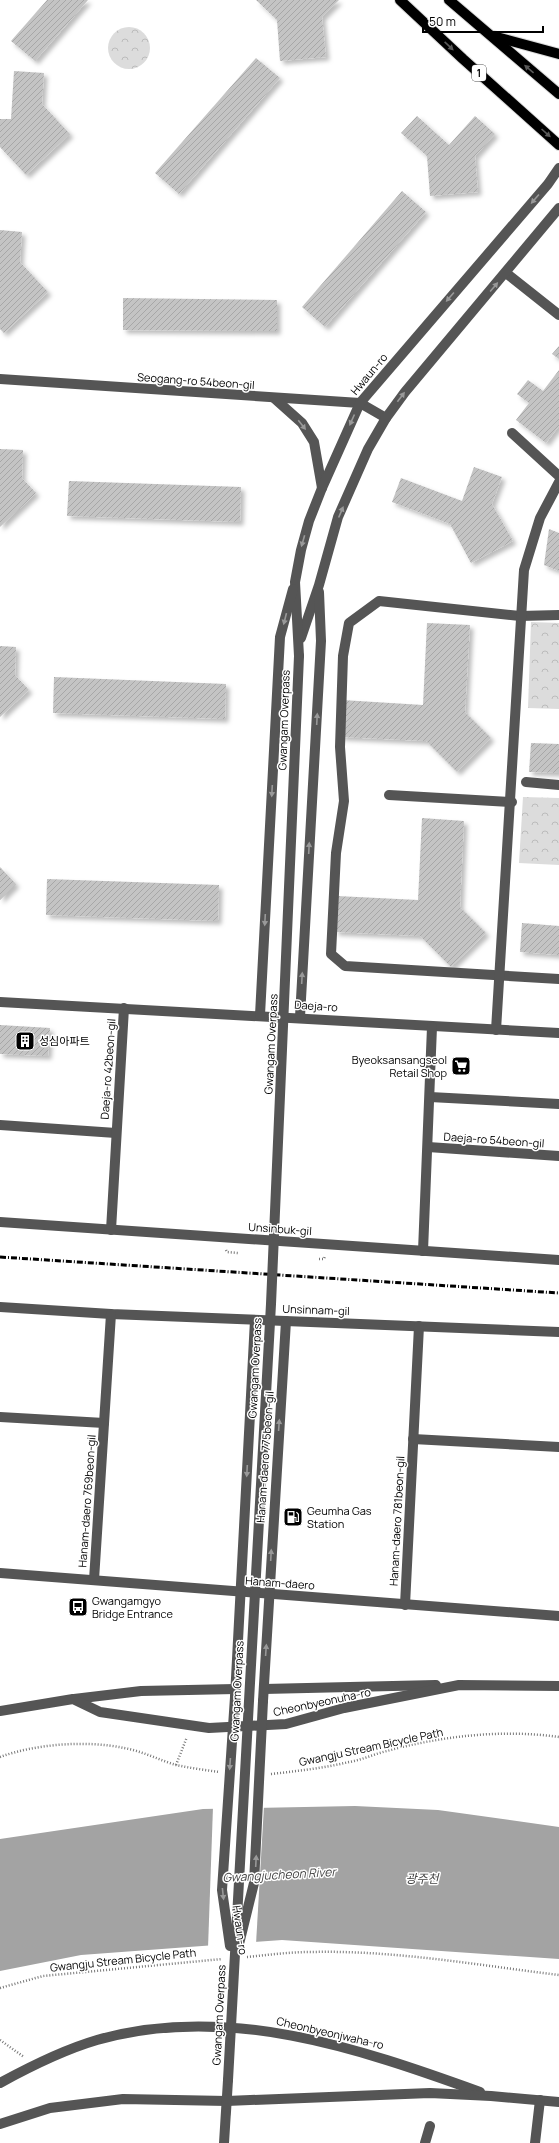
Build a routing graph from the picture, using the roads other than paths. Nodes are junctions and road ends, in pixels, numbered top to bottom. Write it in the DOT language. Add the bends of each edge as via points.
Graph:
graph roads {
  1 [pos="400,0"];
  2 [pos="449,0"];
  3 [pos="490,35"];
  4 [pos="559,54"];
  5 [pos="559,94"];
  6 [pos="559,145"];
  7 [pos="559,168"];
  8 [pos="559,208"];
  9 [pos="506,273"];
  10 [pos="559,315"];
  11 [pos="0,379"];
  12 [pos="274,398"];
  13 [pos="360,403"];
  14 [pos="386,418"];
  15 [pos="512,433"];
  16 [pos="559,476"];
  17 [pos="559,482"];
  18 [pos="322,488"];
  19 [pos="294,582"];
  20 [pos="319,585"];
  21 [pos="559,615"];
  22 [pos="520,616"];
  23 [pos="300,642"];
  24 [pos="299,656"];
  25 [pos="526,782"];
  26 [pos="559,785"];
  27 [pos="389,795"];
  28 [pos="512,802"];
  29 [pos="500,976"];
  30 [pos="559,979"];
  31 [pos="0,1002"];
  32 [pos="124,1008"];
  33 [pos="260,1015"];
  34 [pos="300,1017"];
  35 [pos="432,1027"];
  36 [pos="496,1030"];
  37 [pos="559,1033"];
  38 [pos="430,1096"];
  39 [pos="559,1104"];
  40 [pos="3,1125"];
  41 [pos="116,1133"];
  42 [pos="428,1147"];
  43 [pos="559,1156"];
  44 [pos="0,1222"];
  45 [pos="111,1230"];
  46 [pos="423,1251"];
  47 [pos="559,1260"];
  48 [pos="0,1307"];
  49 [pos="111,1314"];
  50 [pos="255,1320"];
  51 [pos="286,1321"];
  52 [pos="419,1326"];
  53 [pos="559,1332"];
  54 [pos="0,1417"];
  55 [pos="104,1423"];
  56 [pos="413,1439"];
  57 [pos="559,1447"];
  58 [pos="0,1573"];
  59 [pos="94,1580"];
  60 [pos="240,1592"];
  61 [pos="269,1594"];
  62 [pos="405,1605"];
  63 [pos="559,1616"];
  64 [pos="459,1685"];
  65 [pos="559,1686"];
  66 [pos="264,1689"];
  67 [pos="235,1693"];
  68 [pos="73,1699"];
  69 [pos="0,1711"];
  70 [pos="234,1968"];
  71 [pos="0,2083"];
  72 [pos="491,2096"];
  73 [pos="540,2100"];
  74 [pos="227,2101"];
  75 [pos="559,2102"];
  76 [pos="0,2124"];
  77 [pos="430,2126"];
  78 [pos="224,2143"];
  79 [pos="425,2143"];
  80 [pos="535,2143"];
  1 -- 6 [label="main road, 1, one-way"];
  2 -- 3 [label="main road"];
  3 -- 4 [label="main road"];
  5 -- 3 [label="main road, one-way"];
  7 -- 13 [label="street, Hwaun-ro, one-way"];
  8 -- 9 [label="street, Hwaun-ro"];
  9 -- 10 [label="street"];
  14 -- 9 [label="street, Hwaun-ro, one-way"];
  11 -- 12 [label="street, Seogang-ro 54beon-gil"];
  12 -- 13 [label="street, Seogang-ro 54beon-gil"];
  12 -- 18 [label="street, one-way" via="302,423 314,442"];
  13 -- 14 [label="street, Seogang-ro 54beon-gil"];
  13 -- 18 [label="street, Hwaun-ro, one-way"];
  20 -- 14 [label="street, Hwaun-ro, one-way" via="338,517 368,449"];
  15 -- 16 [label="street"];
  17 -- 22 [label="street" via="540,518 524,570"];
  18 -- 19 [label="street, Hwaun-ro, one-way" via="309,521"];
  19 -- 23 [label="street, Hwaun-ro"];
  19 -- 33 [label="street, one-way" via="280,637"];
  20 -- 23 [label="street, Hwaun-ro"];
  34 -- 20 [label="street, one-way" via="321,641"];
  21 -- 22 [label="street"];
  22 -- 28 [label="street"];
  22 -- 29 [label="street" via="379,601 349,623 343,656 340,747 344,801 336,852 331,954 345,966"];
  23 -- 24 [label="street, Hwaun-ro"];
  24 -- 70 [label="street, Gwangam Overpass, bridge" via="271,1304"];
  25 -- 26 [label="street"];
  27 -- 28 [label="street"];
  28 -- 29 [label="street"];
  29 -- 30 [label="street"];
  29 -- 36 [label="street"];
  31 -- 32 [label="street, Daeja-ro"];
  32 -- 33 [label="street, Daeja-ro"];
  32 -- 41 [label="street, Daeja-ro 42beon-gil"];
  33 -- 34 [label="street, Daeja-ro"];
  34 -- 35 [label="street, Daeja-ro"];
  35 -- 36 [label="street, Daeja-ro"];
  35 -- 38 [label="street, Daeja-ro 54beon-gil"];
  36 -- 37 [label="street, Daeja-ro"];
  38 -- 39 [label="street"];
  38 -- 42 [label="street, Daeja-ro 54beon-gil"];
  40 -- 41 [label="street, Daeja-ro 42beon-gil"];
  41 -- 45 [label="street, Daeja-ro 42beon-gil"];
  42 -- 43 [label="street, Daeja-ro 54beon-gil"];
  42 -- 46 [label="street, Daeja-ro 54beon-gil"];
  44 -- 45 [label="street, Unsinbuk-gil"];
  45 -- 46 [label="street, Unsinbuk-gil"];
  46 -- 47 [label="street, Unsinbuk-gil"];
  48 -- 49 [label="street, Unsinnam-gil"];
  49 -- 50 [label="street, Unsinnam-gil"];
  49 -- 55 [label="street, Hanam-daero 769beon-gil"];
  50 -- 51 [label="street, Unsinnam-gil"];
  50 -- 60 [label="street, Hanam-daero 775beon-gil, one-way"];
  51 -- 52 [label="street, Unsinnam-gil"];
  61 -- 51 [label="street, Hanam-daero 775beon-gil, one-way"];
  52 -- 53 [label="street, Unsinnam-gil"];
  52 -- 56 [label="street, Hanam-daero 781beon-gil"];
  54 -- 55 [label="street, Hanam-daero 769beon-gil"];
  55 -- 59 [label="street, Hanam-daero 769beon-gil"];
  56 -- 57 [label="street"];
  56 -- 62 [label="street, Hanam-daero 781beon-gil"];
  58 -- 59 [label="street, Hanam-daero"];
  59 -- 60 [label="street, Hanam-daero"];
  60 -- 61 [label="street, Hanam-daero"];
  60 -- 67 [label="street, Hwaun-ro"];
  61 -- 62 [label="street, Hanam-daero"];
  66 -- 61 [label="street, Hwaun-ro, one-way"];
  62 -- 63 [label="street, Hanam-daero"];
  64 -- 65 [label="street, Cheonbyeonuha-ro"];
  64 -- 66 [label="street, Cheonbyeonuha-ro"];
  64 -- 68 [label="street, Cheonbyeonuha-ro" via="344,1708 286,1724 209,1728 100,1712"];
  70 -- 66 [label="street, Hwaun-ro, one-way, bridge" via="254,1883"];
  67 -- 68 [label="street" via="141,1691"];
  67 -- 70 [label="street, Hwaun-ro, one-way, bridge" via="222,1890"];
  68 -- 69 [label="street"];
  70 -- 74 [label="street, Gwangam Overpass, bridge"];
  71 -- 72 [label="street, Cheonbyeonjwaha-ro" via="34,2064 97,2040 146,2030 184,2027 247,2028 310,2038 395,2061"];
  72 -- 73 [label="street, Cheonbyeonjwaha-ro"];
  72 -- 74 [label="street, Cheonbyeonjwaha-ro" via="430,2093"];
  73 -- 75 [label="street, Cheonbyeonjwaha-ro"];
  73 -- 80 [label="street"];
  74 -- 76 [label="street, Cheonbyeonjwaha-ro" via="123,2099 50,2108"];
  74 -- 78 [label="street"];
  77 -- 79 [label="street"];
}
